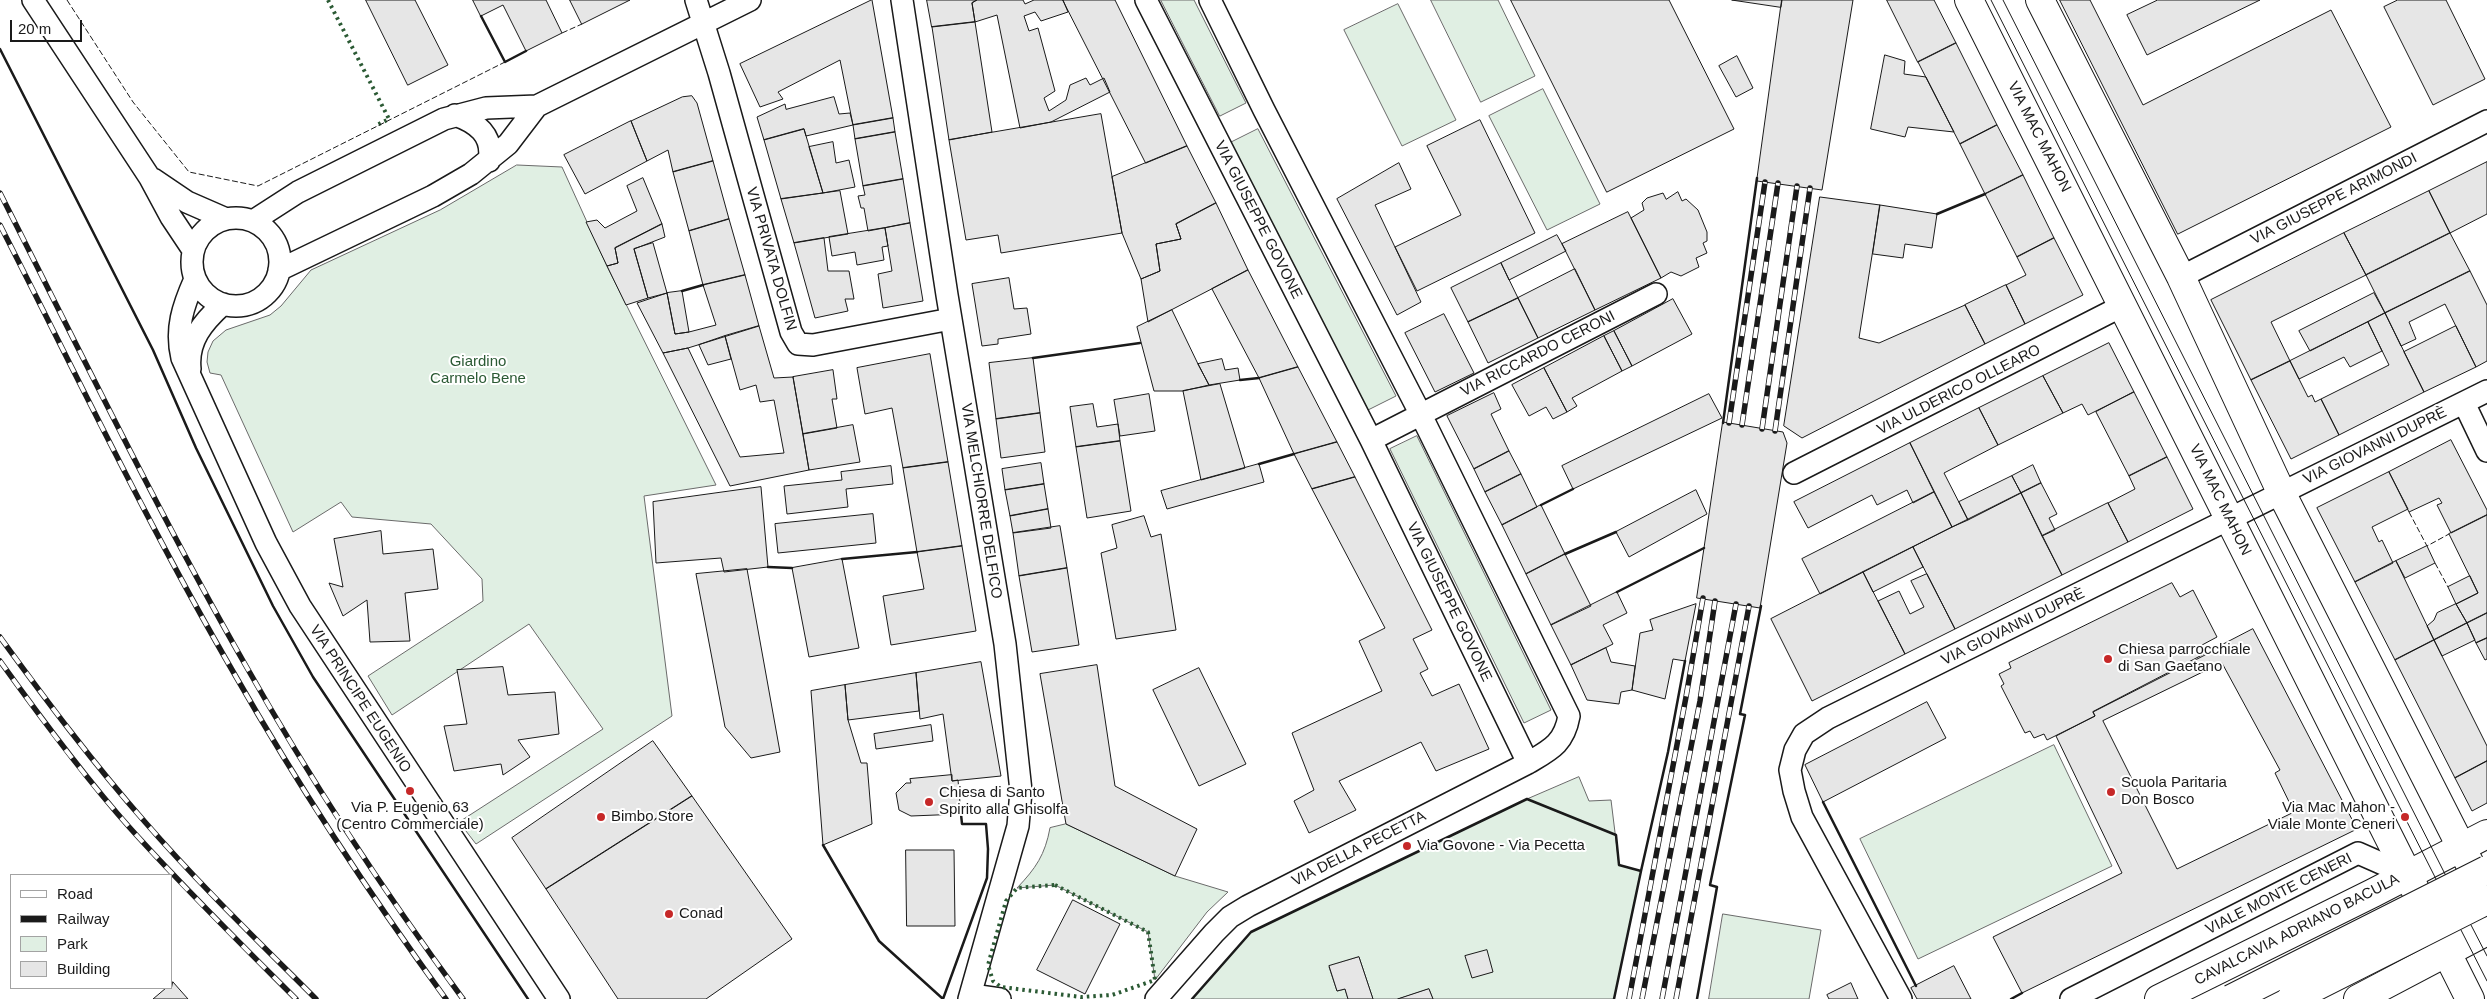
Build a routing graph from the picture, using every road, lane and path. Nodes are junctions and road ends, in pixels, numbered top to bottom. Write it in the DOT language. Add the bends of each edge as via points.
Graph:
graph roads {
  1 [pos="33,0"];
  2 [pos="696,0"];
  3 [pos="750,0"];
  4 [pos="902,0"];
  5 [pos="1146,0"];
  6 [pos="1210,0"];
  7 [pos="1969,0"];
  8 [pos="2040,0"];
  9 [pos="703,24"];
  10 [pos="537,106"];
  11 [pos="455,115"];
  12 [pos="2487,121"];
  13 [pos="489,161"];
  14 [pos="150,178"];
  15 [pos="226,219"];
  16 [pos="253,221"];
  17 [pos="193,250"];
  18 [pos="279,270"];
  19 [pos="2181,278"];
  20 [pos="195,279"];
  21 [pos="1656,294"];
  22 [pos="223,304"];
  23 [pos="2124,305"];
  24 [pos="951,319"];
  25 [pos="192,382"];
  26 [pos="2487,391"];
  27 [pos="2464,402"];
  28 [pos="1420,413"];
  29 [pos="1371,440"];
  30 [pos="2487,451"];
  31 [pos="1794,474"];
  32 [pos="2282,494"];
  33 [pos="2230,520"];
  34 [pos="1528,763"];
  35 [pos="2487,834"];
  36 [pos="2462,847"];
  37 [pos="2487,870"];
  38 [pos="2408,875"];
  39 [pos="2487,899"];
  40 [pos="2487,931"];
  41 [pos="2447,952"];
  42 [pos="1153,997"];
  43 [pos="559,999"];
  44 [pos="969,999"];
  45 [pos="1000,999"];
  46 [pos="1901,999"];
  47 [pos="2072,999"];
  48 [pos="2159,999"];
  49 [pos="2231,999"];
  50 [pos="2291,999"];
  51 [pos="2358,999"];
  52 [pos="2470,999"];
  1 -- 14 [label="street"];
  2 -- 9 [label="street"];
  3 -- 9 [label="street"];
  4 -- 24 [label="street, VIA MELCHIORRE DELFICO"];
  5 -- 29 [label="street, VIA GIUSEPPE GOVONE"];
  6 -- 28 [label="street"];
  7 -- 23 [label="main road, VIA MAC MAHON"];
  8 -- 19 [label="main road"];
  9 -- 10 [label="street"];
  9 -- 24 [label="street, VIA PRIVATA DOLFIN" via="791,332 798,344 813,345"];
  10 -- 11 [label="street" via="486,108"];
  10 -- 13 [label="street" via="508,144"];
  11 -- 13 [label="street" via="474,122 484,132 489,143"];
  11 -- 16 [label="street" via="298,192"];
  12 -- 19 [label="street, VIA GIUSEPPE ARIMONDI"];
  13 -- 18 [label="street" via="433,196"];
  14 -- 15 [label="street" via="187,202"];
  14 -- 17 [label="street"];
  15 -- 16 [label="street"];
  15 -- 17 [label="street" via="205,230"];
  16 -- 18 [label="street" via="266,230 276,244"];
  17 -- 20 [label="street, VIA PRINCIPE EUGENIO"];
  18 -- 22 [label="street" via="271,290 259,300 244,305"];
  19 -- 32 [label="main road"];
  20 -- 22 [label="street" via="206,295"];
  20 -- 25 [label="street, VIA PRINCIPE EUGENIO" via="184,304 178,337"];
  21 -- 28 [label="street, VIA RICCARDO CERONI"];
  22 -- 25 [label="street, VIA PRINCIPE EUGENIO" via="196,335 189,362"];
  23 -- 31 [label="street, VIA ULDERICO OLLEARO"];
  23 -- 33 [label="main road, VIA MAC MAHON"];
  24 -- 44 [label="street, VIA MELCHIORRE DELFICO" via="1005,644 1020,791 1018,826"];
  25 -- 43 [label="street, VIA PRINCIPE EUGENIO" via="275,561 307,618"];
  26 -- 27 [label="street, VIA GIOVANNI DUPRÈ"];
  27 -- 30 [label="street"];
  27 -- 32 [label="street, VIA GIOVANNI DUPRÈ"];
  28 -- 29 [label="street"];
  28 -- 34 [label="street, VIA DELLA PECETTA" via="1569,716 1567,730 1556,747"];
  29 -- 34 [label="street, VIA GIUSEPPE GOVONE"];
  32 -- 33 [label="street, VIA GIOVANNI DUPRÈ"];
  32 -- 36 [label="main road"];
  33 -- 38 [label="main road, VIA MAC MAHON"];
  33 -- 46 [label="street, VIA GIOVANNI DUPRÈ" via="1828,718 1804,734 1795,750 1790,770 1802,817"];
  34 -- 42 [label="street, VIA DELLA PECETTA" via="1236,913"];
  35 -- 36 [label="main road"];
  36 -- 38 [label="main road"];
  36 -- 39 [label="main road"];
  37 -- 49 [label="main road, bridge"];
  38 -- 41 [label="main road, VIA MAC MAHON"];
  38 -- 47 [label="street, VIALE MONTE CENERI" via="2358,853"];
  38 -- 48 [label="main road, CAVALCAVIA ADRIANO BACULA"];
  39 -- 50 [label="main road, bridge"];
  40 -- 41 [label="main road"];
  41 -- 51 [label="main road"];
  41 -- 52 [label="main road, VIA MAC MAHON"];
  44 -- 45 [label="street, VIA MELCHIORRE DELFICO" via="979,996"];
}
